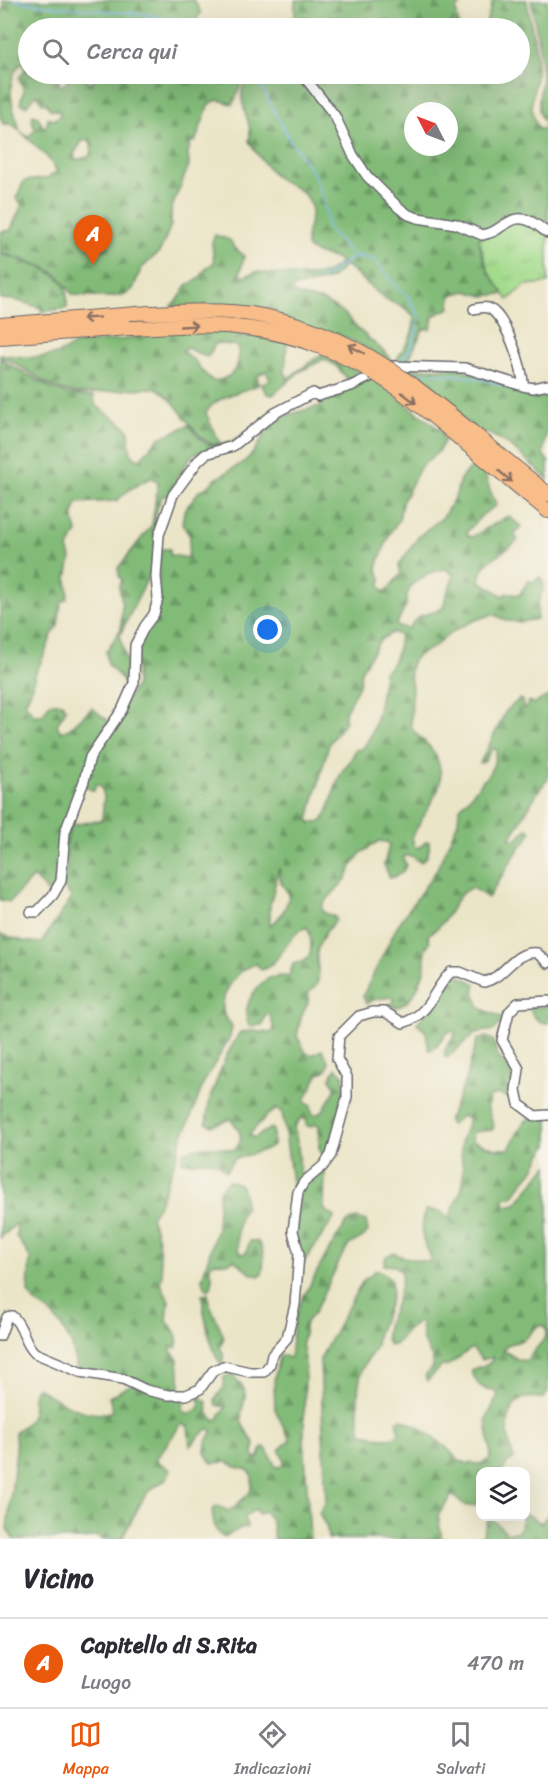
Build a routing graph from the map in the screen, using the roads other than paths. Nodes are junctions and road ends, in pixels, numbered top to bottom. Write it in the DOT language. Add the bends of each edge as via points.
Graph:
graph roads {
  1 [pos="310,84"];
  2 [pos="548,233"];
  3 [pos="474,309"];
  4 [pos="0,325"];
  5 [pos="0,337"];
  6 [pos="548,385"];
  7 [pos="523,386"];
  8 [pos="467,436"];
  9 [pos="548,494"];
  10 [pos="548,511"];
  11 [pos="31,912"];
  12 [pos="548,963"];
  13 [pos="548,1000"];
  14 [pos="548,1115"];
  15 [pos="0,1336"];
  1 -- 2 [label="street" via="335,116 367,176 409,215 456,224 483,235 514,218 522,218"];
  3 -- 7 [label="street" via="488,308 501,321 522,368"];
  8 -- 4 [label="highway, one-way, bridge" via="395,371 351,345 280,320 205,311"];
  5 -- 8 [label="highway, one-way, bridge" via="204,325 246,328 299,340 343,357 387,381"];
  6 -- 7 [label="street"];
  7 -- 11 [label="street" via="465,368 393,366 351,386 303,397 275,412 233,446 206,454 198,461 173,495 159,535 158,598 154,614 135,645 134,683 122,710 90,757 65,832 61,880 53,895 37,912"];
  8 -- 9 [label="highway"];
  8 -- 10 [label="highway, one-way"];
  12 -- 15 [label="street" via="537,953 522,955 484,982 451,972 416,1017 403,1023 386,1012 373,1012 359,1016 341,1033 337,1059 347,1077 347,1097 331,1155 298,1192 293,1231 299,1254 295,1305 287,1338 272,1355 267,1370 259,1373 220,1366 200,1389 186,1395 168,1395 123,1379 80,1372 35,1353 12,1316 7,1317"];
  13 -- 14 [label="street" via="518,1003 509,1012 502,1040 519,1069 519,1104 535,1116"];
}
